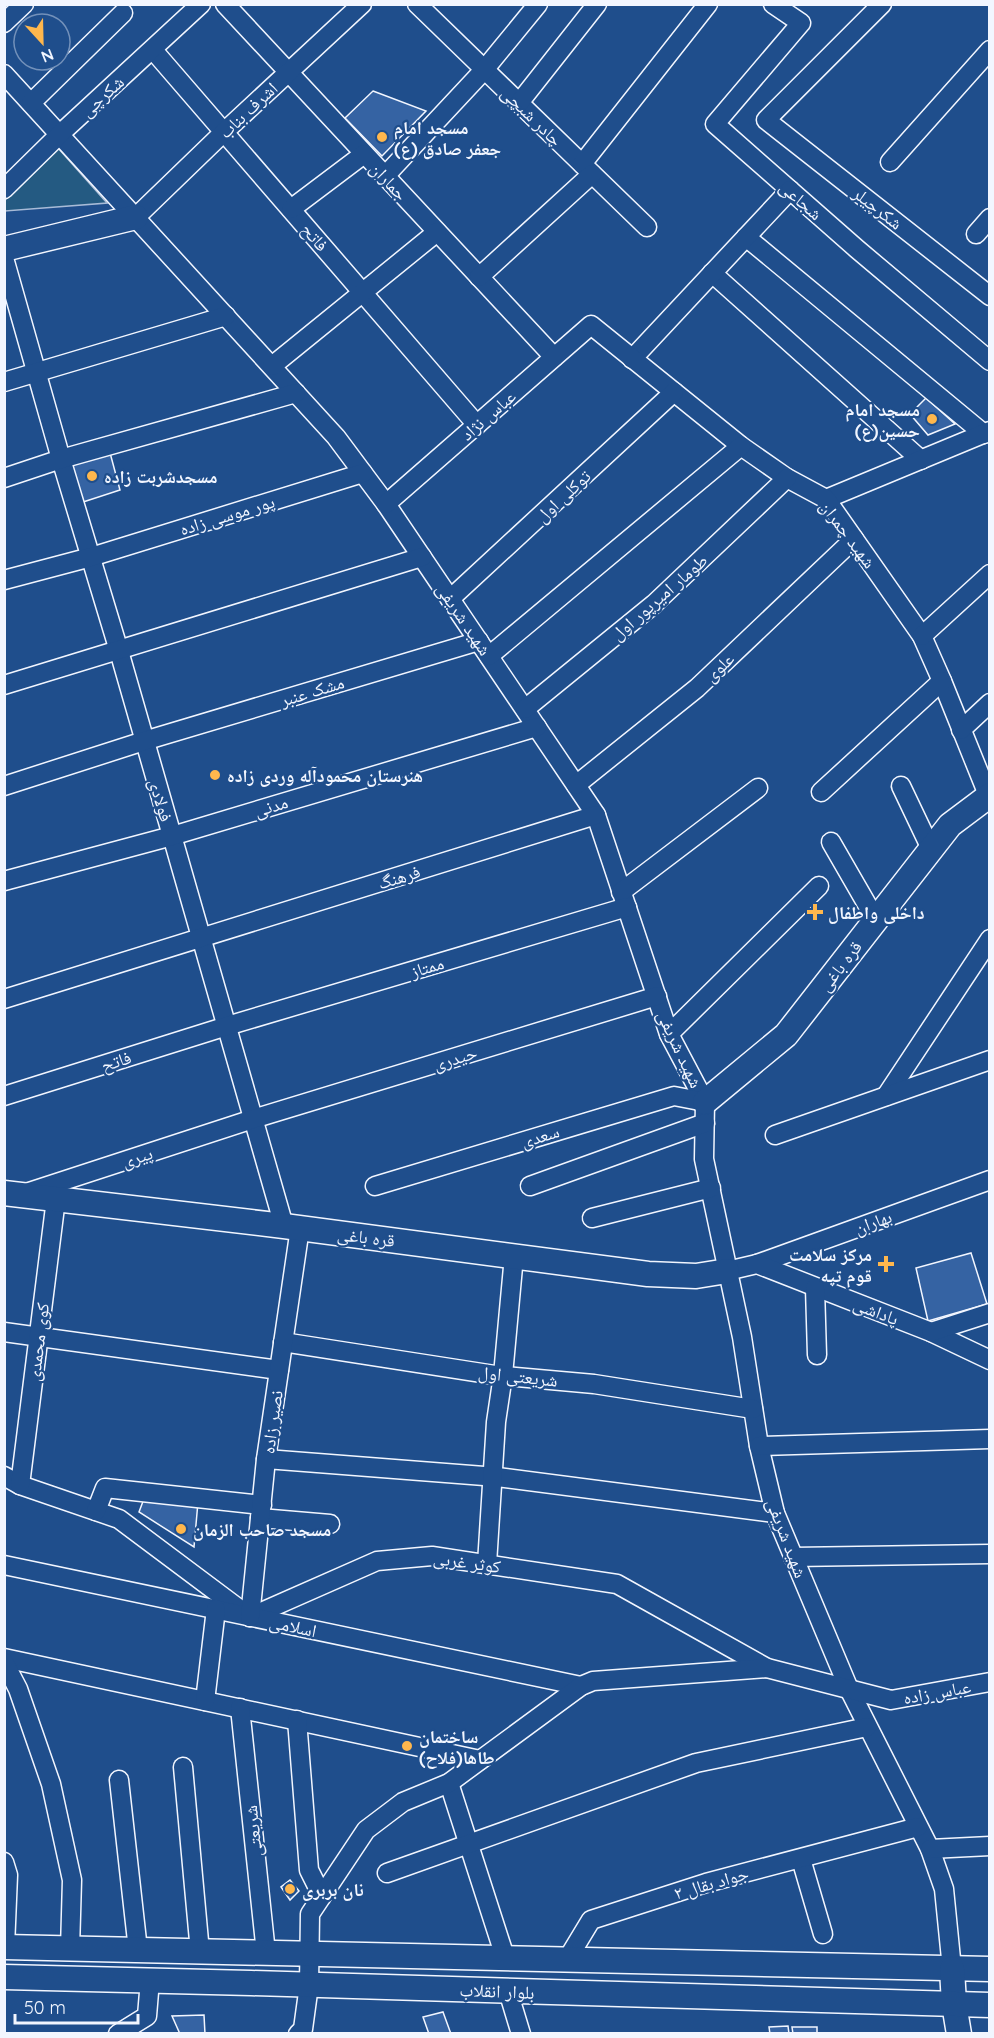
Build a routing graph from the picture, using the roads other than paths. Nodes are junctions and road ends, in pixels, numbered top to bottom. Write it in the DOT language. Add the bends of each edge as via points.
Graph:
graph roads {
  1 [pos="24,4"];
  2 [pos="201,4"];
  3 [pos="225,4"];
  4 [pos="362,4"];
  5 [pos="417,4"];
  6 [pos="538,4"];
  7 [pos="597,4"];
  8 [pos="708,4"];
  9 [pos="773,4"];
  10 [pos="882,4"];
  11 [pos="123,13"];
  12 [pos="4,22"];
  13 [pos="153,50"];
  14 [pos="990,50"];
  15 [pos="484,70"];
  16 [pos="288,73"];
  17 [pos="4,74"];
  18 [pos="31,103"];
  19 [pos="519,103"];
  20 [pos="224,132"];
  21 [pos="60,134"];
  22 [pos="364,154"];
  23 [pos="890,162"];
  24 [pos="587,169"];
  25 [pos="385,176"];
  26 [pos="4,189"];
  27 [pos="790,190"];
  28 [pos="291,209"];
  29 [pos="136,217"];
  30 [pos="990,218"];
  31 [pos="646,227"];
  32 [pos="437,232"];
  33 [pos="976,234"];
  34 [pos="746,237"];
  35 [pos="4,249"];
  36 [pos="4,258"];
  37 [pos="712,273"];
  38 [pos="479,277"];
  39 [pos="363,292"];
  40 [pos="990,296"];
  41 [pos="226,316"];
  42 [pos="591,325"];
  43 [pos="554,357"];
  44 [pos="632,359"];
  45 [pos="990,362"];
  46 [pos="272,366"];
  47 [pos="37,373"];
  48 [pos="4,382"];
  49 [pos="674,392"];
  50 [pos="297,393"];
  51 [pos="477,424"];
  52 [pos="987,432"];
  53 [pos="741,446"];
  54 [pos="60,459"];
  55 [pos="921,460"];
  56 [pos="363,473"];
  57 [pos="4,478"];
  58 [pos="788,478"];
  59 [pos="826,499"];
  60 [pos="386,504"];
  61 [pos="854,539"];
  62 [pos="91,557"];
  63 [pos="422,557"];
  64 [pos="990,574"];
  65 [pos="4,580"];
  66 [pos="450,599"];
  67 [pos="922,636"];
  68 [pos="484,648"];
  69 [pos="119,651"];
  70 [pos="942,681"];
  71 [pos="4,685"];
  72 [pos="990,703"];
  73 [pos="525,709"];
  74 [pos="537,727"];
  75 [pos="961,729"];
  76 [pos="144,741"];
  77 [pos="576,785"];
  78 [pos="4,786"];
  79 [pos="901,786"];
  80 [pos="758,788"];
  81 [pos="821,792"];
  82 [pos="989,795"];
  83 [pos="596,815"];
  84 [pos="172,836"];
  85 [pos="831,842"];
  86 [pos="932,849"];
  87 [pos="4,881"];
  88 [pos="819,886"];
  89 [pos="624,900"];
  90 [pos="876,920"];
  91 [pos="202,939"];
  92 [pos="990,939"];
  93 [pos="657,996"];
  94 [pos="4,999"];
  95 [pos="227,1026"];
  96 [pos="669,1034"];
  97 [pos="990,1060"];
  98 [pos="4,1096"];
  99 [pos="886,1096"];
  100 [pos="705,1113"];
  101 [pos="254,1119"];
  102 [pos="775,1135"];
  103 [pos="990,1180"];
  104 [pos="375,1186"];
  105 [pos="530,1186"];
  106 [pos="711,1188"];
  107 [pos="13,1194"];
  108 [pos="56,1199"];
  109 [pos="592,1218"];
  110 [pos="292,1227"];
  111 [pos="514,1256"];
  112 [pos="757,1264"];
  113 [pos="727,1271"];
  114 [pos="815,1288"];
  115 [pos="990,1313"];
  116 [pos="4,1332"];
  117 [pos="931,1332"];
  118 [pos="39,1335"];
  119 [pos="283,1342"];
  120 [pos="817,1355"];
  121 [pos="990,1360"];
  122 [pos="279,1370"];
  123 [pos="503,1375"];
  124 [pos="753,1409"];
  125 [pos="990,1439"];
  126 [pos="759,1446"];
  127 [pos="266,1459"];
  128 [pos="492,1477"];
  129 [pos="12,1481"];
  130 [pos="96,1511"];
  131 [pos="261,1511"];
  132 [pos="775,1514"];
  133 [pos="330,1524"];
  134 [pos="990,1554"];
  135 [pos="793,1557"];
  136 [pos="487,1564"];
  137 [pos="4,1565"];
  138 [pos="216,1609"];
  139 [pos="250,1617"];
  140 [pos="4,1660"];
  141 [pos="767,1668"];
  142 [pos="990,1682"];
  143 [pos="581,1686"];
  144 [pos="849,1689"];
  145 [pos="11,1691"];
  146 [pos="205,1701"];
  147 [pos="240,1708"];
  148 [pos="297,1720"];
  149 [pos="867,1727"];
  150 [pos="480,1760"];
  151 [pos="183,1767"];
  152 [pos="119,1780"];
  153 [pos="449,1783"];
  154 [pos="918,1827"];
  155 [pos="469,1844"];
  156 [pos="990,1846"];
  157 [pos="930,1849"];
  158 [pos="801,1859"];
  159 [pos="4,1862"];
  160 [pos="387,1873"];
  161 [pos="322,1896"];
  162 [pos="823,1934"];
  163 [pos="5,1947"];
  164 [pos="70,1949"];
  165 [pos="138,1950"];
  166 [pos="200,1952"];
  167 [pos="266,1953"];
  168 [pos="309,1954"];
  169 [pos="505,1957"];
  170 [pos="568,1958"];
  171 [pos="952,1969"];
  172 [pos="990,1969"];
  173 [pos="4,1977"];
  174 [pos="150,1980"];
  175 [pos="309,1984"];
  176 [pos="508,1991"];
  177 [pos="954,2004"];
  178 [pos="990,2006"];
  179 [pos="118,2034"];
  180 [pos="298,2034"];
  181 [pos="521,2034"];
  182 [pos="959,2034"];
  1 -- 12 [label="street"];
  2 -- 13 [label="street, شکرچی"];
  3 -- 16 [label="street, جماران"];
  4 -- 16 [label="street, اشرف بناب"];
  5 -- 15 [label="street, چادر شبچی"];
  6 -- 15 [label="street"];
  7 -- 19 [label="street"];
  8 -- 24 [label="street"];
  9 -- 27 [label="street, شجاعی" via="801,22 715,124"];
  10 -- 40 [label="street, شکرچیلر" via="766,120"];
  11 -- 18 [label="street"];
  13 -- 20 [label="street, فاتح"];
  13 -- 21 [label="street, شکرچی"];
  14 -- 23 [label="street"];
  15 -- 19 [label="street, چادر شبچی"];
  15 -- 25 [label="street"];
  16 -- 20 [label="street, اشرف بناب"];
  16 -- 22 [label="street, جماران"];
  17 -- 18 [label="street, شهید شریفى"];
  18 -- 21 [label="street, شهید شریفى"];
  19 -- 24 [label="street, چادر شبچی"];
  20 -- 28 [label="street, فاتح"];
  20 -- 29 [label="street, اشرف بناب"];
  21 -- 26 [label="street, شکرچی"];
  21 -- 29 [label="street, شهید شریفى"];
  22 -- 25 [label="street, جماران"];
  22 -- 28 [label="street"];
  24 -- 31 [label="street, چادر شبچی"];
  24 -- 38 [label="street"];
  25 -- 32 [label="street, جماران"];
  27 -- 34 [label="street"];
  27 -- 45 [label="street, شجاعی"];
  28 -- 39 [label="street, فاتح"];
  29 -- 35 [label="main road"];
  29 -- 41 [label="street, شهید شریفى"];
  30 -- 33 [label="street"];
  32 -- 38 [label="street, جماران"];
  32 -- 39 [label="street"];
  34 -- 37 [label="street"];
  34 -- 52 [label="street"];
  36 -- 47 [label="street, فولادی"];
  37 -- 44 [label="street"];
  37 -- 55 [label="street"];
  38 -- 43 [label="street, جماران"];
  39 -- 46 [label="street"];
  39 -- 51 [label="street, فاتح"];
  41 -- 46 [label="street, شهید شریفى"];
  41 -- 47 [label="street"];
  42 -- 43 [label="street, عباس نژاد"];
  42 -- 44 [label="street, شهید چمران"];
  43 -- 51 [label="street, عباس نژاد"];
  44 -- 49 [label="street, شهید چمران"];
  46 -- 50 [label="street, شهید شریفى"];
  47 -- 48 [label="street"];
  47 -- 54 [label="street, فولادی"];
  49 -- 53 [label="street, شهید چمران"];
  49 -- 66 [label="street, توکلی اول"];
  50 -- 54 [label="street"];
  50 -- 56 [label="street, شهید شریفى"];
  51 -- 60 [label="street, عباس نژاد"];
  52 -- 55 [label="street"];
  53 -- 58 [label="street, شهید چمران"];
  53 -- 68 [label="street"];
  54 -- 57 [label="street"];
  54 -- 62 [label="street, فولادی"];
  55 -- 59 [label="street"];
  56 -- 60 [label="street, شهید شریفى"];
  56 -- 62 [label="street, پور موسی زاده"];
  58 -- 59 [label="street, شهید چمران"];
  58 -- 73 [label="street, طومار امیرپور اول" via="654,604"];
  59 -- 61 [label="street, شهید چمران"];
  60 -- 63 [label="street, شهید شریفى"];
  61 -- 67 [label="street, شهید چمران"];
  61 -- 77 [label="street, علوی" via="697,688"];
  62 -- 65 [label="street, پور موسی زاده"];
  62 -- 69 [label="street, فولادی"];
  63 -- 66 [label="street, شهید شریفى"];
  63 -- 69 [label="street"];
  64 -- 67 [label="street"];
  66 -- 68 [label="street, شهید شریفى"];
  67 -- 70 [label="street, شهید چمران"];
  68 -- 73 [label="street, شهید شریفى"];
  68 -- 76 [label="street, مشک عنبر"];
  69 -- 71 [label="street"];
  69 -- 76 [label="street, فولادی"];
  70 -- 75 [label="street, شهید چمران"];
  70 -- 81 [label="street"];
  72 -- 75 [label="street"];
  73 -- 74 [label="street, شهید شریفى"];
  74 -- 77 [label="street, شهید شریفى"];
  74 -- 84 [label="street, مدنی"];
  75 -- 82 [label="street, شهید چمران"];
  76 -- 78 [label="street, مشک عنبر"];
  76 -- 84 [label="street, فولادی"];
  77 -- 83 [label="street, شهید شریفى"];
  79 -- 86 [label="street"];
  80 -- 89 [label="street"];
  82 -- 86 [label="main road, قره باغی" via="950,825"];
  83 -- 89 [label="street, شهید شریفى"];
  83 -- 91 [label="street, فرهنگ"];
  84 -- 87 [label="street, مدنی"];
  84 -- 91 [label="street, فولادی"];
  85 -- 90 [label="street"];
  86 -- 90 [label="main road, قره باغی"];
  88 -- 96 [label="street"];
  89 -- 93 [label="street, شهید شریفى"];
  89 -- 95 [label="street, ممتاز"];
  90 -- 100 [label="main road, قره باغی" via="786,1035"];
  91 -- 94 [label="street, فرهنگ"];
  91 -- 95 [label="street, فولادی"];
  92 -- 99 [label="street"];
  93 -- 96 [label="street, شهید شریفى"];
  93 -- 101 [label="street, حیدری"];
  95 -- 98 [label="street, فاتح"];
  95 -- 101 [label="street, فولادی"];
  96 -- 100 [label="street, شهید شریفى"];
  97 -- 99 [label="street"];
  99 -- 102 [label="street"];
  100 -- 104 [label="street, سعدی" via="674,1096"];
  100 -- 105 [label="street"];
  100 -- 106 [label="street, شهید شریفى" via="704,1159"];
  101 -- 107 [label="street, پیری"];
  101 -- 110 [label="street, فولادی"];
  103 -- 112 [label="street, بهاران"];
  106 -- 109 [label="street"];
  106 -- 113 [label="street, شهید شریفى"];
  107 -- 108 [label="main road, قره باغی"];
  108 -- 110 [label="main road, قره باغی"];
  108 -- 118 [label="street, کوی محمدی"];
  110 -- 111 [label="main road, قره باغی"];
  110 -- 119 [label="street, نصیر زاده"];
  111 -- 113 [label="main road, قره باغی" via="648,1274 696,1276"];
  111 -- 123 [label="street"];
  112 -- 113 [label="street"];
  112 -- 114 [label="street, پاداشی"];
  113 -- 124 [label="street, شهید شریفى"];
  114 -- 117 [label="street, پاداشی"];
  114 -- 120 [label="street"];
  115 -- 117 [label="street"];
  116 -- 118 [label="street"];
  117 -- 121 [label="street, پاداشی"];
  118 -- 122 [label="street"];
  118 -- 129 [label="street, کوی محمدی"];
  119 -- 122 [label="street, نصیر زاده"];
  119 -- 123 [label="street, شریعتی اول"];
  122 -- 127 [label="street, نصیر زاده"];
  123 -- 124 [label="street, شریعتی اول" via="594,1384"];
  123 -- 128 [label="street"];
  124 -- 126 [label="street, شهید شریفى"];
  125 -- 126 [label="street"];
  126 -- 132 [label="street, شهید شریفى"];
  127 -- 128 [label="street"];
  127 -- 131 [label="street, نصیر زاده"];
  128 -- 132 [label="street"];
  128 -- 136 [label="street"];
  129 -- 130 [label="street"];
  130 -- 131 [label="street" via="105,1488"];
  130 -- 139 [label="street" via="119,1519"];
  131 -- 133 [label="street"];
  131 -- 139 [label="street, نصیر زاده"];
  132 -- 135 [label="street, شهید شریفى"];
  134 -- 135 [label="street"];
  135 -- 144 [label="street, شهید شریفى"];
  136 -- 139 [label="street, کوثر غربی" via="432,1556 377,1561"];
  136 -- 141 [label="street, کوثر غربی" via="617,1584"];
  137 -- 138 [label="street, اسلامی"];
  138 -- 139 [label="street, اسلامی"];
  138 -- 146 [label="street"];
  139 -- 143 [label="street, اسلامی"];
  140 -- 145 [label="street"];
  140 -- 146 [label="street"];
  141 -- 143 [label="street, اسلامی" via="593,1681"];
  141 -- 144 [label="street, کوثر غربی"];
  142 -- 144 [label="street, عباس زاده" via="891,1700"];
  143 -- 150 [label="street, اسلامی"];
  144 -- 149 [label="street, شهید شریفى"];
  145 -- 164 [label="street" via="51,1784 72,1880"];
  146 -- 147 [label="street"];
  147 -- 148 [label="street"];
  147 -- 167 [label="street, شریعتی"];
  148 -- 150 [label="street"];
  148 -- 161 [label="street" via="309,1870"];
  149 -- 154 [label="street, شهید شریفى"];
  149 -- 155 [label="street" via="696,1763"];
  150 -- 153 [label="street, اسلامی"];
  151 -- 166 [label="street"];
  152 -- 165 [label="street"];
  153 -- 155 [label="street"];
  153 -- 161 [label="street, اسلامی" via="403,1802 366,1830"];
  154 -- 157 [label="street, شهید شریفى"];
  154 -- 158 [label="street, جواد بقال ۲"];
  155 -- 160 [label="street"];
  155 -- 169 [label="street"];
  156 -- 157 [label="street"];
  157 -- 171 [label="street, شهید شریفى" via="944,1889"];
  158 -- 162 [label="street"];
  158 -- 170 [label="street, جواد بقال ۲" via="706,1883 591,1920"];
  159 -- 163 [label="street" via="8,1875"];
  161 -- 168 [label="street, اسلامی" via="310,1914"];
  163 -- 164 [label="main road, بلوار انقلاب"];
  164 -- 165 [label="main road, بلوار انقلاب"];
  165 -- 166 [label="main road, بلوار انقلاب"];
  166 -- 167 [label="main road, بلوار انقلاب"];
  167 -- 168 [label="main road, بلوار انقلاب"];
  168 -- 169 [label="main road, بلوار انقلاب"];
  168 -- 175 [label="street, اسلامی"];
  169 -- 170 [label="main road, بلوار انقلاب"];
  170 -- 171 [label="main road, بلوار انقلاب"];
  171 -- 172 [label="main road, بلوار انقلاب"];
  171 -- 177 [label="main road"];
  173 -- 174 [label="main road, بلوار انقلاب"];
  174 -- 175 [label="main road, بلوار انقلاب"];
  174 -- 179 [label="street" via="147,2016"];
  175 -- 176 [label="main road, بلوار انقلاب"];
  175 -- 180 [label="street, اسلامی" via="303,2029"];
  176 -- 177 [label="main road, بلوار انقلاب"];
  176 -- 181 [label="street"];
  177 -- 178 [label="main road, بلوار انقلاب"];
  177 -- 182 [label="main road"];
}
